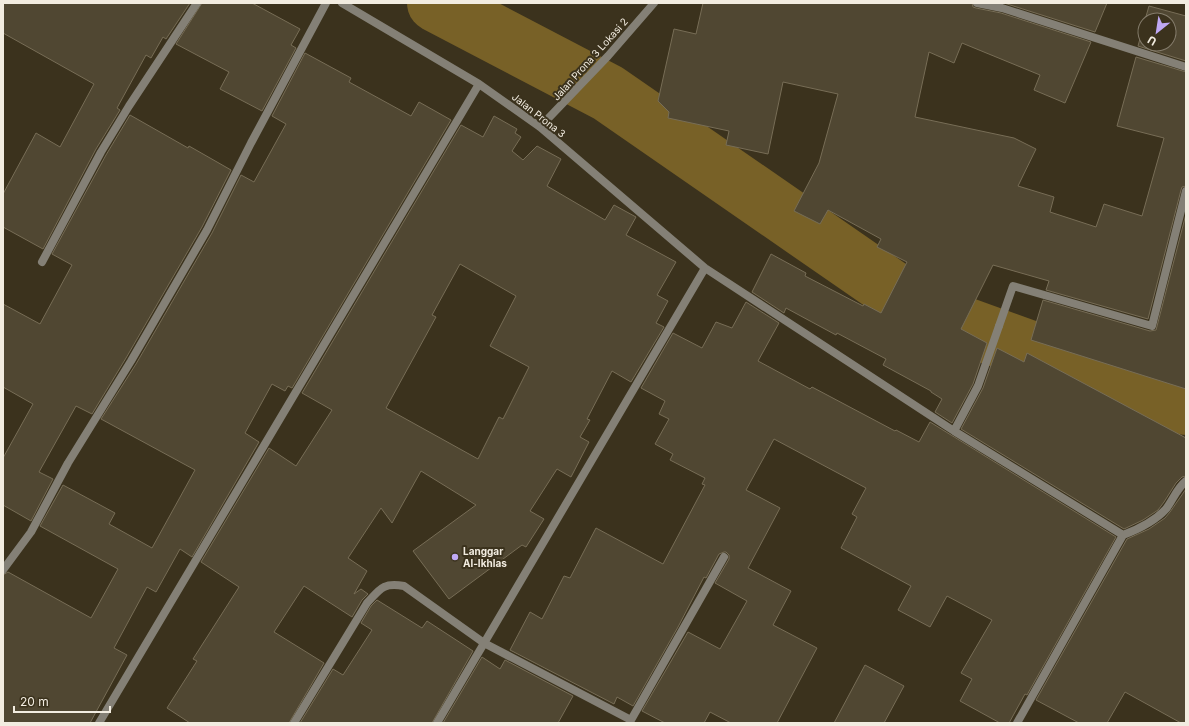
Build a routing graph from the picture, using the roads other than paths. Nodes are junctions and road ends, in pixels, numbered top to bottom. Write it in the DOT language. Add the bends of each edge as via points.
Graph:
graph roads {
  1 [pos="197,3"];
  2 [pos="326,3"];
  3 [pos="342,3"];
  4 [pos="654,3"];
  5 [pos="977,3"];
  6 [pos="1186,67"];
  7 [pos="479,84"];
  8 [pos="540,128"];
  9 [pos="1186,190"];
  10 [pos="42,262"];
  11 [pos="705,268"];
  12 [pos="954,431"];
  13 [pos="1186,481"];
  14 [pos="1123,535"];
  15 [pos="724,557"];
  16 [pos="3,570"];
  17 [pos="484,643"];
  18 [pos="632,722"];
  19 [pos="99,723"];
  20 [pos="294,723"];
  21 [pos="437,723"];
  22 [pos="1017,723"];
  1 -- 10 [label="street" via="101,152"];
  2 -- 16 [label="street" via="207,230 68,463 30,532"];
  3 -- 7 [label="street, Jalan Prona 3"];
  4 -- 8 [label="street, Jalan Prona 3 Lokasi 2"];
  5 -- 6 [label="street" via="1002,8"];
  7 -- 8 [label="street, Jalan Prona 3"];
  7 -- 19 [label="street"];
  8 -- 11 [label="street, Jalan Prona 3"];
  9 -- 12 [label="street" via="1152,326 1013,286 978,386"];
  11 -- 12 [label="street, Jalan Prona 3"];
  11 -- 17 [label="street"];
  12 -- 14 [label="street, Jalan Prona 3"];
  13 -- 14 [label="street" via="1154,520"];
  14 -- 22 [label="street"];
  15 -- 18 [label="street"];
  17 -- 18 [label="street"];
  17 -- 20 [label="street" via="404,586 392,584 378,591 367,604"];
  17 -- 21 [label="street"];
}
